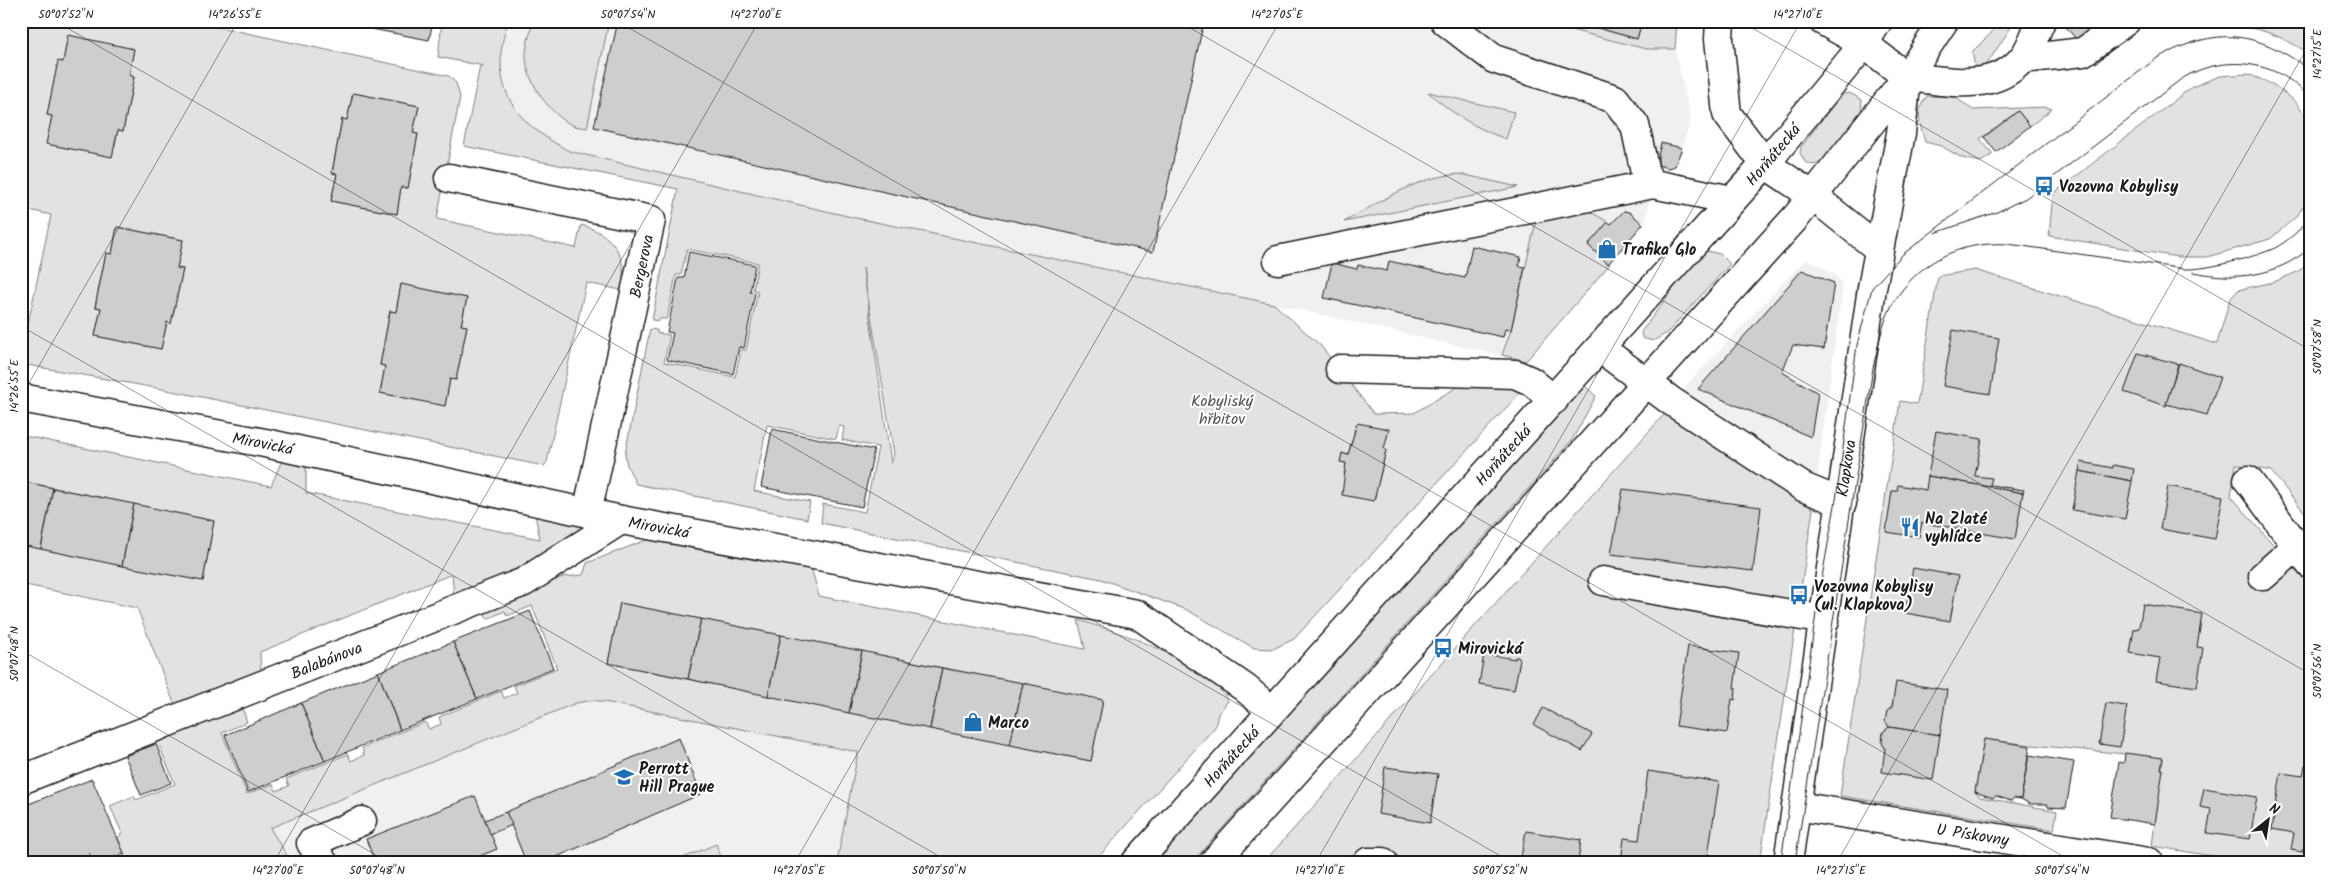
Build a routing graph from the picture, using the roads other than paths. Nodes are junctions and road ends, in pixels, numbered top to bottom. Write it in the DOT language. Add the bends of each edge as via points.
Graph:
graph roads {
  1 [pos="1445,21"];
  2 [pos="1720,21"];
  3 [pos="1823,21"];
  4 [pos="1878,21"];
  5 [pos="1944,21"];
  6 [pos="2041,21"];
  7 [pos="2126,21"];
  8 [pos="1864,44"];
  9 [pos="2023,58"];
  10 [pos="1907,77"];
  11 [pos="1765,164"];
  12 [pos="450,178"];
  13 [pos="1653,184"];
  14 [pos="1813,196"];
  15 [pos="1732,200"];
  16 [pos="1879,250"];
  17 [pos="1278,260"];
  18 [pos="1600,348"];
  19 [pos="1340,369"];
  20 [pos="1645,382"];
  21 [pos="21,398"];
  22 [pos="1554,400"];
  23 [pos="2248,480"];
  24 [pos="1842,503"];
  25 [pos="587,513"];
  26 [pos="621,520"];
  27 [pos="2303,556"];
  28 [pos="2263,576"];
  29 [pos="1603,581"];
  30 [pos="1825,620"];
  31 [pos="1272,711"];
  32 [pos="21,780"];
  33 [pos="1796,806"];
  34 [pos="362,821"];
  35 [pos="323,862"];
  36 [pos="1136,862"];
  37 [pos="1214,862"];
  38 [pos="1368,862"];
  39 [pos="1383,862"];
  40 [pos="1788,862"];
  41 [pos="2149,862"];
  1 -- 13 [label="street" via="1494,59 1615,99 1636,125 1645,173"];
  2 -- 11 [label="street" via="1727,114"];
  3 -- 8 [label="street"];
  4 -- 8 [label="street, Horňátecká"];
  5 -- 10 [label="street"];
  6 -- 9 [label="street"];
  7 -- 9 [label="street" via="2083,52"];
  8 -- 10 [label="street"];
  8 -- 11 [label="street, Horňátecká"];
  9 -- 10 [label="street" via="2002,76 1967,84"];
  10 -- 14 [label="street"];
  10 -- 16 [label="street, Klapkova" via="1901,133"];
  11 -- 14 [label="street"];
  11 -- 15 [label="street, Horňátecká"];
  12 -- 25 [label="street, Bergerova" via="651,220"];
  13 -- 15 [label="street"];
  13 -- 17 [label="street"];
  14 -- 16 [label="street"];
  14 -- 20 [label="street"];
  15 -- 18 [label="street, Horňátecká"];
  16 -- 24 [label="street, Klapkova"];
  18 -- 20 [label="street"];
  18 -- 22 [label="street, Horňátecká"];
  19 -- 22 [label="street" via="1516,374 1531,381"];
  20 -- 24 [label="street" via="1803,487"];
  20 -- 37 [label="street"];
  21 -- 25 [label="street, Mirovická" via="265,443"];
  22 -- 31 [label="street, Horňátecká"];
  23 -- 27 [label="street"];
  24 -- 30 [label="street, Klapkova"];
  25 -- 26 [label="street, Mirovická"];
  26 -- 31 [label="street, Mirovická" via="1137,614"];
  26 -- 32 [label="street, Balabánova" via="524,582"];
  27 -- 28 [label="street"];
  29 -- 30 [label="street"];
  30 -- 33 [label="street, Klapkova"];
  31 -- 36 [label="street, Horňátecká"];
  33 -- 40 [label="street, Klapkova"];
  33 -- 41 [label="street, U Pískovny"];
  34 -- 35 [label="street" via="311,843"];
  38 -- 39 [label="street"];
}
